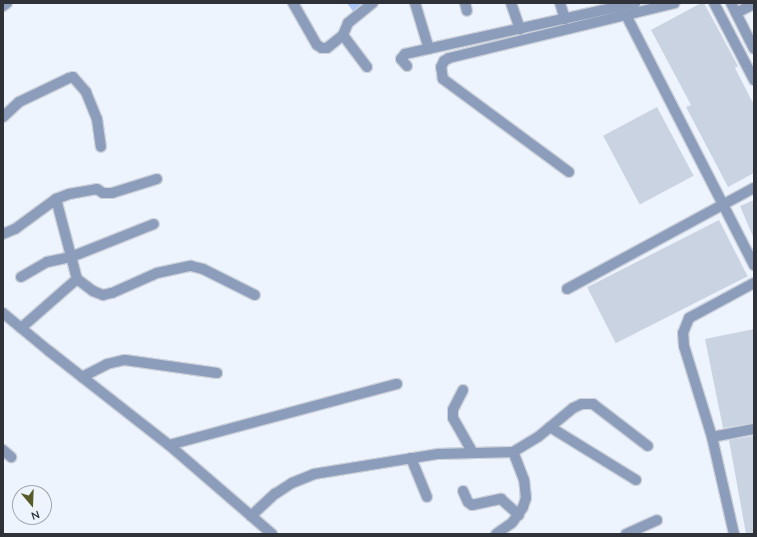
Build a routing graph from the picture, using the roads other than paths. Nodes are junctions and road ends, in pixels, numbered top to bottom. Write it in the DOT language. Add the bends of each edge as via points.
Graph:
graph roads {
  1 [pos="7,3"];
  2 [pos="293,3"];
  3 [pos="373,3"];
  4 [pos="415,3"];
  5 [pos="512,3"];
  6 [pos="560,3"];
  7 [pos="634,3"];
  8 [pos="675,3"];
  9 [pos="714,3"];
  10 [pos="731,3"];
  11 [pos="754,4"];
  12 [pos="3,6"];
  13 [pos="608,6"];
  14 [pos="736,13"];
  15 [pos="626,15"];
  16 [pos="565,19"];
  17 [pos="520,29"];
  18 [pos="342,35"];
  19 [pos="429,49"];
  20 [pos="754,50"];
  21 [pos="407,66"];
  22 [pos="367,67"];
  23 [pos="754,80"];
  24 [pos="3,117"];
  25 [pos="101,147"];
  26 [pos="569,172"];
  27 [pos="157,179"];
  28 [pos="754,188"];
  29 [pos="56,199"];
  30 [pos="723,204"];
  31 [pos="154,224"];
  32 [pos="3,234"];
  33 [pos="71,256"];
  34 [pos="754,265"];
  35 [pos="21,277"];
  36 [pos="77,279"];
  37 [pos="754,283"];
  38 [pos="567,289"];
  39 [pos="255,295"];
  40 [pos="3,313"];
  41 [pos="21,328"];
  42 [pos="217,373"];
  43 [pos="82,377"];
  44 [pos="397,384"];
  45 [pos="463,390"];
  46 [pos="550,427"];
  47 [pos="754,429"];
  48 [pos="712,436"];
  49 [pos="169,445"];
  50 [pos="648,446"];
  51 [pos="3,450"];
  52 [pos="513,452"];
  53 [pos="473,453"];
  54 [pos="11,457"];
  55 [pos="411,458"];
  56 [pos="636,480"];
  57 [pos="463,491"];
  58 [pos="427,497"];
  59 [pos="519,515"];
  60 [pos="251,516"];
  61 [pos="657,520"];
  62 [pos="272,534"];
  63 [pos="496,534"];
  64 [pos="626,534"];
  65 [pos="734,534"];
  1 -- 12 [label="street"];
  2 -- 18 [label="street" via="322,48 327,48"];
  3 -- 18 [label="street" via="348,23"];
  4 -- 19 [label="street"];
  5 -- 17 [label="street"];
  6 -- 16 [label="street"];
  7 -- 13 [label="street"];
  8 -- 15 [label="street"];
  9 -- 23 [label="street"];
  10 -- 14 [label="street"];
  11 -- 14 [label="street"];
  13 -- 16 [label="street"];
  14 -- 20 [label="street"];
  15 -- 26 [label="street" via="449,58 441,66 443,79"];
  15 -- 30 [label="street"];
  16 -- 17 [label="street"];
  17 -- 19 [label="street"];
  18 -- 22 [label="street"];
  19 -- 21 [label="street" via="405,54 401,59"];
  24 -- 25 [label="street" via="20,102 73,77 86,92 94,112"];
  27 -- 29 [label="street" via="112,193 103,193 97,189"];
  28 -- 30 [label="street"];
  29 -- 32 [label="street" via="33,218"];
  29 -- 33 [label="street"];
  30 -- 34 [label="street"];
  30 -- 38 [label="street"];
  31 -- 33 [label="street"];
  33 -- 35 [label="street" via="46,262"];
  33 -- 36 [label="street"];
  36 -- 39 [label="street" via="103,295 157,273 191,266 203,269"];
  36 -- 41 [label="street"];
  37 -- 48 [label="street" via="690,318 683,332 684,346"];
  40 -- 41 [label="street"];
  41 -- 43 [label="street"];
  42 -- 43 [label="street" via="125,360 108,364"];
  43 -- 49 [label="street"];
  44 -- 49 [label="street"];
  45 -- 53 [label="street" via="453,410 453,418"];
  46 -- 50 [label="street" via="573,408 582,404 593,404"];
  46 -- 52 [label="street"];
  46 -- 56 [label="street"];
  47 -- 48 [label="street"];
  48 -- 65 [label="street"];
  49 -- 60 [label="street"];
  51 -- 54 [label="street"];
  52 -- 53 [label="street"];
  52 -- 59 [label="street" via="526,489 526,498"];
  53 -- 55 [label="street"];
  55 -- 58 [label="street"];
  55 -- 60 [label="street" via="314,474 286,487"];
  57 -- 59 [label="street" via="472,505 501,499"];
  59 -- 63 [label="street" via="512,524"];
  60 -- 62 [label="street"];
  61 -- 64 [label="street"];
}
